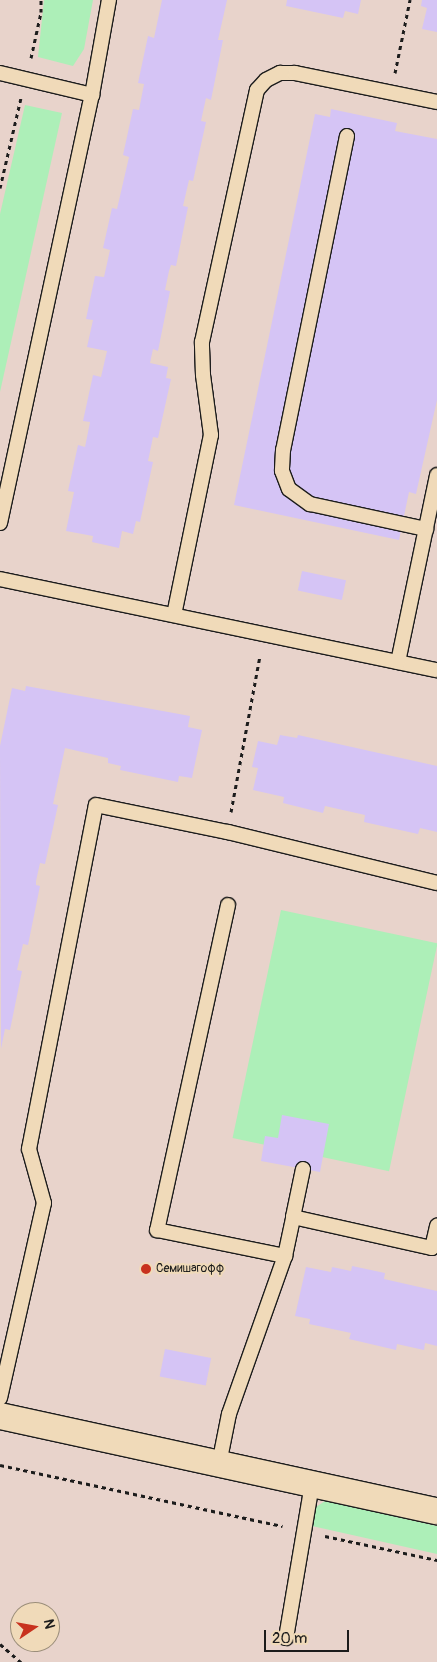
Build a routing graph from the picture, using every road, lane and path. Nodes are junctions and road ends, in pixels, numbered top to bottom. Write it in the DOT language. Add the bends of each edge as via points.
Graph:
graph roads {
  1 [pos="109,0"];
  2 [pos="410,0"];
  3 [pos="0,72"];
  4 [pos="391,93"];
  5 [pos="92,95"];
  6 [pos="437,102"];
  7 [pos="347,136"];
  8 [pos="437,475"];
  9 [pos="0,523"];
  10 [pos="426,529"];
  11 [pos="0,579"];
  12 [pos="174,615"];
  13 [pos="264,634"];
  14 [pos="398,662"];
  15 [pos="437,670"];
  16 [pos="228,832"];
  17 [pos="437,883"];
  18 [pos="228,905"];
  19 [pos="303,1169"];
  20 [pos="293,1217"];
  21 [pos="437,1226"];
  22 [pos="285,1256"];
  23 [pos="0,1398"];
  24 [pos="0,1416"];
  25 [pos="219,1464"];
  26 [pos="0,1465"];
  27 [pos="312,1484"];
  28 [pos="437,1512"];
  29 [pos="303,1531"];
  30 [pos="437,1560"];
  31 [pos="286,1638"];
  32 [pos="0,1644"];
  33 [pos="21,1662"];
  1 -- 5 [label="lane"];
  2 -- 4 [label="path"];
  3 -- 5 [label="lane"];
  4 -- 6 [label="lane"];
  4 -- 12 [label="lane" via="294,73 280,73 266,80 257,90 202,342 211,435"];
  5 -- 9 [label="lane"];
  7 -- 10 [label="lane" via="283,450 282,471 289,489 310,504"];
  8 -- 10 [label="lane"];
  10 -- 14 [label="lane"];
  11 -- 12 [label="lane"];
  12 -- 13 [label="lane"];
  13 -- 14 [label="lane"];
  13 -- 16 [label="path"];
  14 -- 15 [label="lane"];
  16 -- 17 [label="lane"];
  16 -- 23 [label="lane" via="96,805 29,1150 44,1203"];
  18 -- 22 [label="lane" via="156,1230"];
  19 -- 20 [label="lane"];
  20 -- 21 [label="lane" via="432,1248"];
  20 -- 22 [label="lane"];
  22 -- 25 [label="lane" via="229,1414"];
  24 -- 25 [label="street"];
  25 -- 27 [label="street"];
  26 -- 29 [label="path"];
  27 -- 28 [label="street"];
  27 -- 29 [label="lane"];
  29 -- 30 [label="path"];
  29 -- 31 [label="lane"];
  32 -- 33 [label="path"];
}
